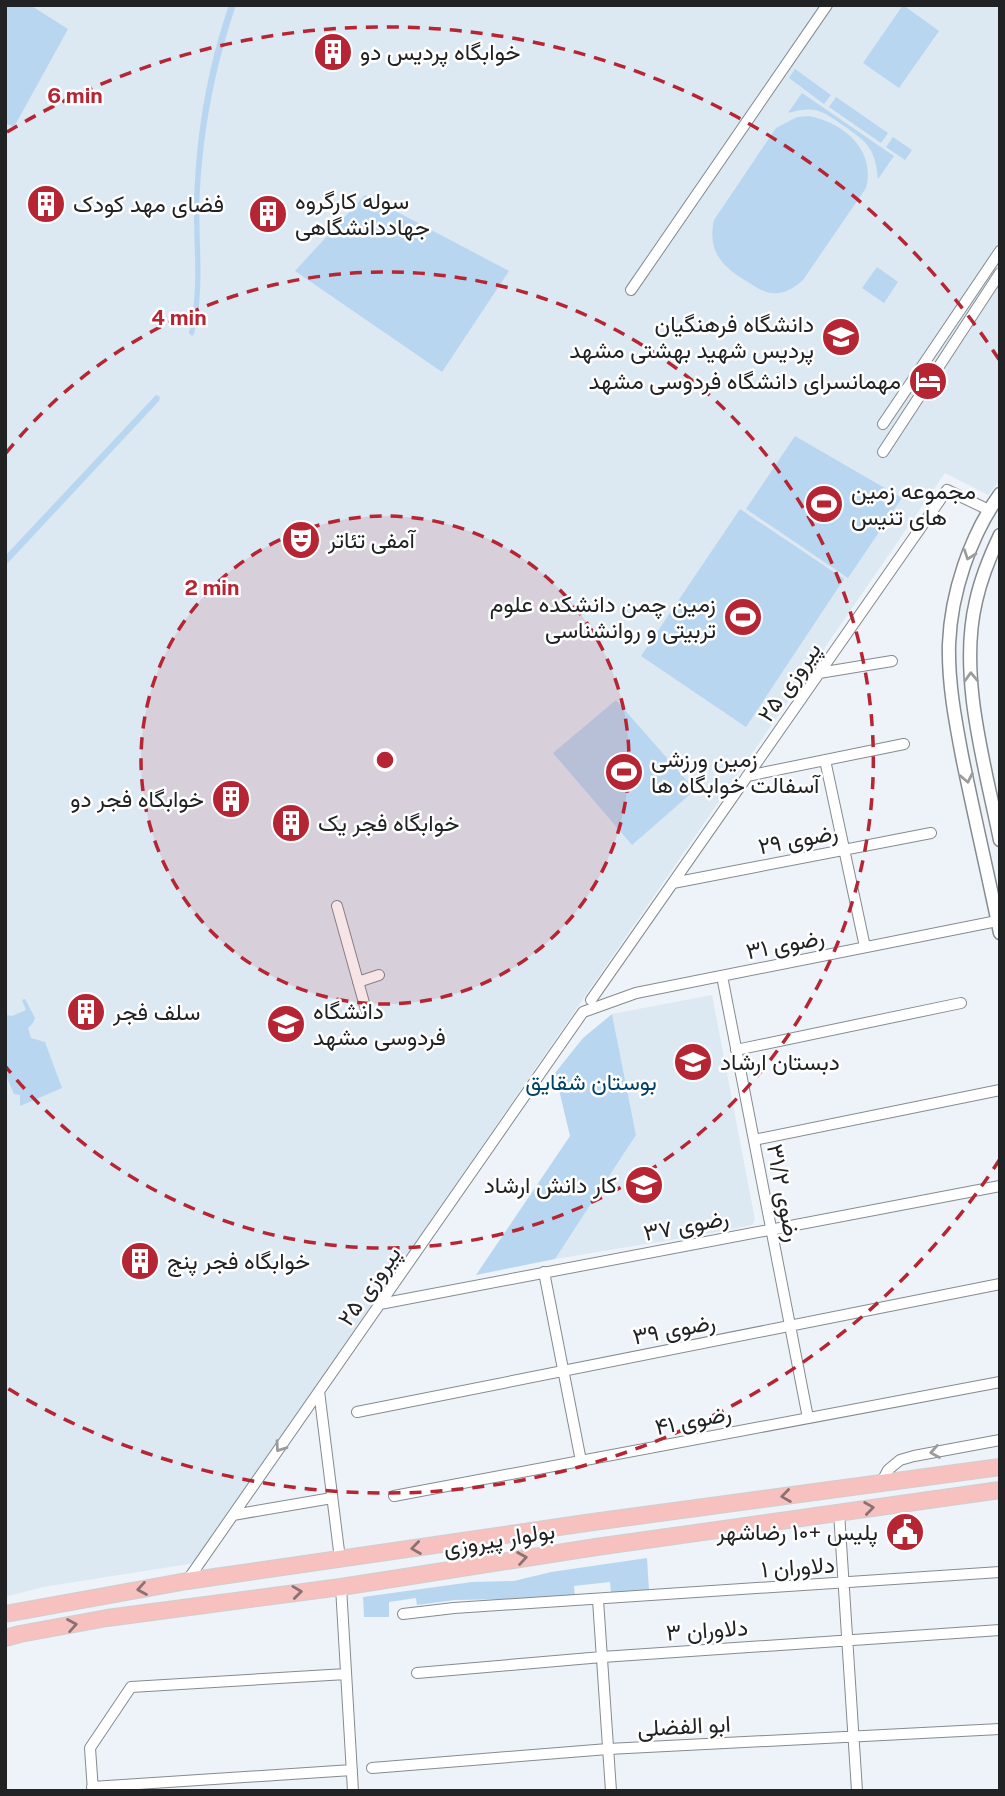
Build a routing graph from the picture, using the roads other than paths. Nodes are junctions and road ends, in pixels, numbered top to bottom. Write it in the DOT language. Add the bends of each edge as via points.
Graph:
graph roads {
  1 [pos="827,5"];
  2 [pos="1000,251"];
  3 [pos="1000,273"];
  4 [pos="631,290"];
  5 [pos="883,424"];
  6 [pos="883,452"];
  7 [pos="1000,494"];
  8 [pos="989,510"];
  9 [pos="1000,535"];
  10 [pos="892,661"];
  11 [pos="819,673"];
  12 [pos="904,744"];
  13 [pos="825,760"];
  14 [pos="747,776"];
  15 [pos="931,833"];
  16 [pos="1000,840"];
  17 [pos="844,850"];
  18 [pos="673,883"];
  19 [pos="337,906"];
  20 [pos="999,925"];
  21 [pos="866,947"];
  22 [pos="379,975"];
  23 [pos="722,976"];
  24 [pos="358,982"];
  25 [pos="591,1000"];
  26 [pos="961,1003"];
  27 [pos="366,1010"];
  28 [pos="583,1012"];
  29 [pos="736,1050"];
  30 [pos="1000,1090"];
  31 [pos="754,1140"];
  32 [pos="1000,1186"];
  33 [pos="771,1229"];
  34 [pos="544,1272"];
  35 [pos="1000,1284"];
  36 [pos="380,1304"];
  37 [pos="790,1326"];
  38 [pos="563,1371"];
  39 [pos="1000,1382"];
  40 [pos="319,1391"];
  41 [pos="356,1412"];
  42 [pos="808,1418"];
  43 [pos="1000,1440"];
  44 [pos="581,1461"];
  45 [pos="1000,1467"];
  46 [pos="881,1483"];
  47 [pos="1000,1490"];
  48 [pos="394,1496"];
  49 [pos="332,1498"];
  50 [pos="839,1512"];
  51 [pos="233,1515"];
  52 [pos="340,1559"];
  53 [pos="1000,1572"];
  54 [pos="187,1581"];
  55 [pos="844,1583"];
  56 [pos="341,1587"];
  57 [pos="598,1600"];
  58 [pos="403,1614"];
  59 [pos="5,1615"];
  60 [pos="1000,1630"];
  61 [pos="5,1638"];
  62 [pos="848,1639"];
  63 [pos="602,1657"];
  64 [pos="417,1673"];
  65 [pos="346,1674"];
  66 [pos="1000,1728"];
  67 [pos="854,1736"];
  68 [pos="608,1749"];
  69 [pos="372,1768"];
  70 [pos="352,1770"];
  71 [pos="93,1789"];
  72 [pos="353,1791"];
  73 [pos="611,1791"];
  74 [pos="857,1791"];
  1 -- 4 [label="street"];
  2 -- 5 [label="street"];
  3 -- 6 [label="street"];
  7 -- 8 [label="street"];
  8 -- 11 [label="street, پیروزی ۲۵" via="947,490"];
  8 -- 20 [label="street, one-way" via="955,597 949,644 956,724"];
  16 -- 9 [label="street, one-way" via="971,690 970,645 975,601"];
  10 -- 11 [label="street"];
  11 -- 14 [label="street, پیروزی ۲۵"];
  12 -- 13 [label="street"];
  13 -- 14 [label="street"];
  13 -- 17 [label="street"];
  14 -- 18 [label="street, پیروزی ۲۵"];
  15 -- 17 [label="street, رضوی ۲۹"];
  17 -- 18 [label="street, رضوی ۲۹"];
  17 -- 21 [label="street"];
  18 -- 25 [label="street, پیروزی ۲۵"];
  19 -- 24 [label="street"];
  20 -- 21 [label="street, رضوی ۳۱"];
  21 -- 23 [label="street, رضوی ۳۱"];
  22 -- 24 [label="street"];
  23 -- 28 [label="street, رضوی ۳۱" via="636,993"];
  23 -- 29 [label="street, رضوی ۳۱/۲"];
  24 -- 27 [label="street"];
  26 -- 29 [label="street"];
  28 -- 36 [label="street, پیروزی ۲۵"];
  29 -- 31 [label="street, رضوی ۳۱/۲"];
  30 -- 31 [label="street"];
  31 -- 33 [label="street, رضوی ۳۱/۲"];
  32 -- 33 [label="street, رضوی ۳۷"];
  33 -- 34 [label="street, رضوی ۳۷"];
  33 -- 37 [label="street, رضوی ۳۱/۲"];
  34 -- 36 [label="street, رضوی ۳۷"];
  34 -- 38 [label="street"];
  35 -- 37 [label="street, رضوی ۳۹"];
  36 -- 40 [label="street, پیروزی ۲۵"];
  37 -- 38 [label="street, رضوی ۳۹"];
  37 -- 42 [label="street, رضوی ۳۱/۲"];
  38 -- 41 [label="street, رضوی ۳۹"];
  38 -- 44 [label="street"];
  39 -- 42 [label="street, رضوی ۴۱"];
  40 -- 49 [label="street"];
  40 -- 51 [label="street, پیروزی ۲۵, one-way"];
  42 -- 44 [label="street, رضوی ۴۱"];
  43 -- 46 [label="street, one-way" via="900,1460"];
  44 -- 48 [label="street, رضوی ۴۱"];
  45 -- 46 [label="main road, بولوار پیروزی"];
  46 -- 52 [label="main road, بولوار پیروزی, one-way"];
  50 -- 47 [label="main road, بولوار پیروزی, one-way"];
  49 -- 51 [label="street"];
  49 -- 52 [label="street"];
  50 -- 55 [label="street"];
  56 -- 50 [label="main road, بولوار پیروزی, one-way"];
  51 -- 54 [label="street, پیروزی ۲۵"];
  52 -- 54 [label="main road, بولوار پیروزی"];
  52 -- 56 [label="main road"];
  53 -- 55 [label="street, دلاوران ۱"];
  54 -- 59 [label="main road, بولوار پیروزی, one-way"];
  55 -- 57 [label="street, دلاوران ۱"];
  55 -- 62 [label="street"];
  61 -- 56 [label="main road, بولوار پیروزی, one-way" via="107,1618"];
  56 -- 65 [label="street"];
  57 -- 58 [label="street, دلاوران ۱"];
  57 -- 63 [label="street"];
  60 -- 62 [label="street, دلاوران ۳"];
  62 -- 63 [label="street, دلاوران ۳"];
  62 -- 67 [label="street"];
  63 -- 64 [label="street, دلاوران ۳"];
  63 -- 68 [label="street"];
  65 -- 70 [label="street"];
  65 -- 71 [label="street" via="131,1687 90,1748"];
  66 -- 67 [label="street, ابو الفضلی"];
  67 -- 68 [label="street, ابو الفضلی"];
  67 -- 74 [label="street"];
  68 -- 69 [label="street, ابو الفضلی"];
  68 -- 73 [label="street"];
  70 -- 71 [label="street"];
  70 -- 72 [label="street"];
}
